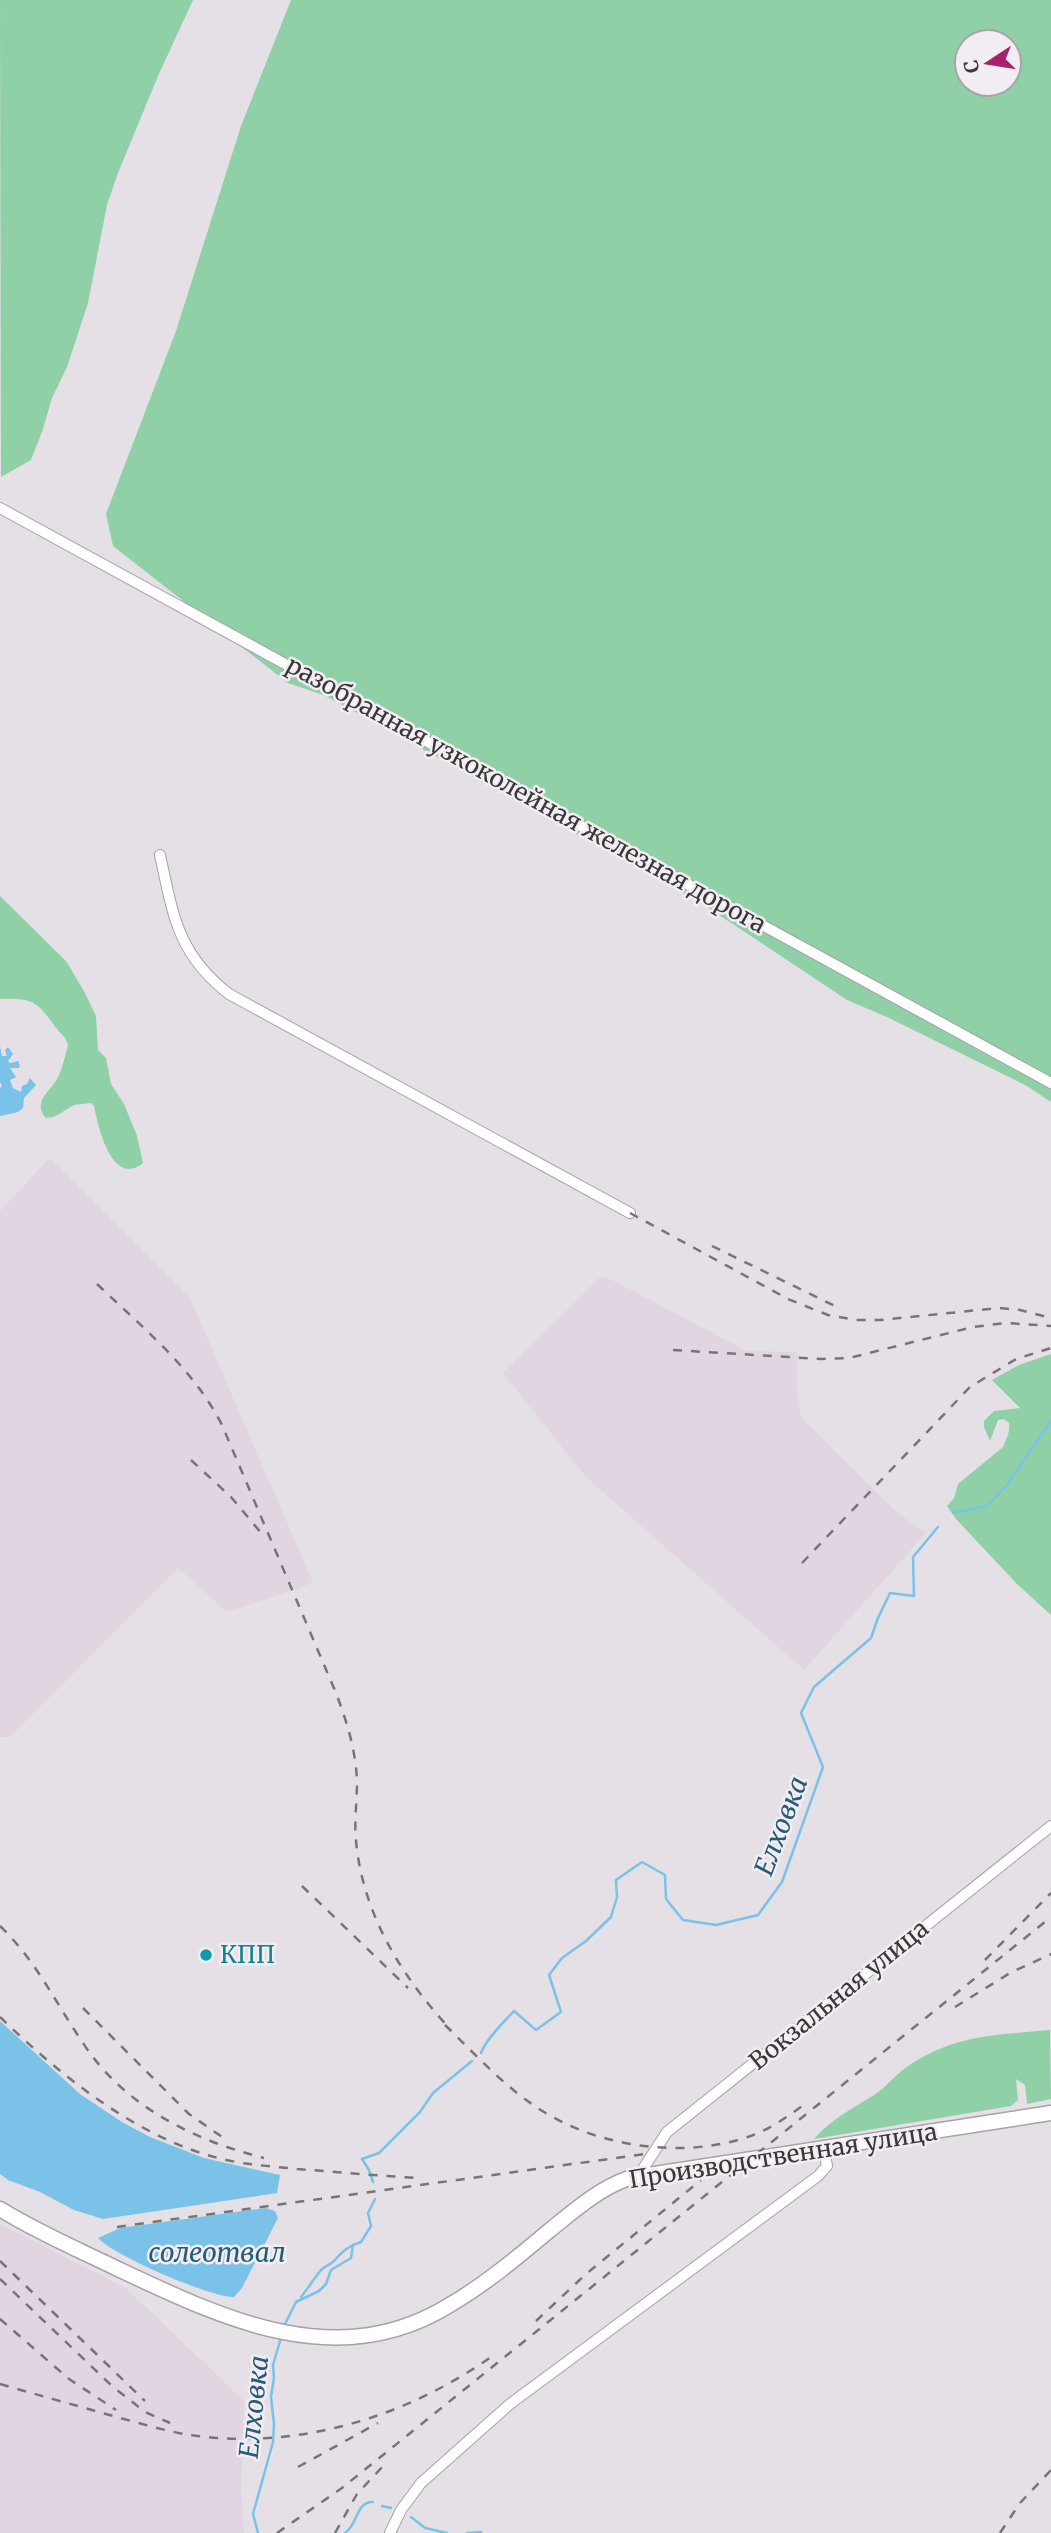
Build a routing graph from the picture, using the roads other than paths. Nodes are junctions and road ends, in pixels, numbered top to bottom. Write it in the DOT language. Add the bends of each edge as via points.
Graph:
graph roads {
  1 [pos="0,508"];
  2 [pos="160,855"];
  3 [pos="1051,1083"];
  4 [pos="630,1213"];
  5 [pos="1051,1826"];
  6 [pos="1051,2113"];
  7 [pos="824,2149"];
  8 [pos="639,2175"];
  9 [pos="0,2209"];
  10 [pos="390,2533"];
  1 -- 3 [label="street, разобранная узкоколейная железная дорога"];
  2 -- 4 [label="street" via="183,942 218,986"];
  5 -- 8 [label="street, Вокзальная улица" via="667,2132"];
  6 -- 7 [label="main road, Производственная улица"];
  7 -- 8 [label="main road, Производственная улица"];
  7 -- 10 [label="street" via="827,2166 818,2176 579,2351 467,2440 421,2483"];
  8 -- 9 [label="main road, Производственная улица" via="593,2195 476,2288 420,2321 388,2331 329,2338 271,2330 160,2289"];
}
